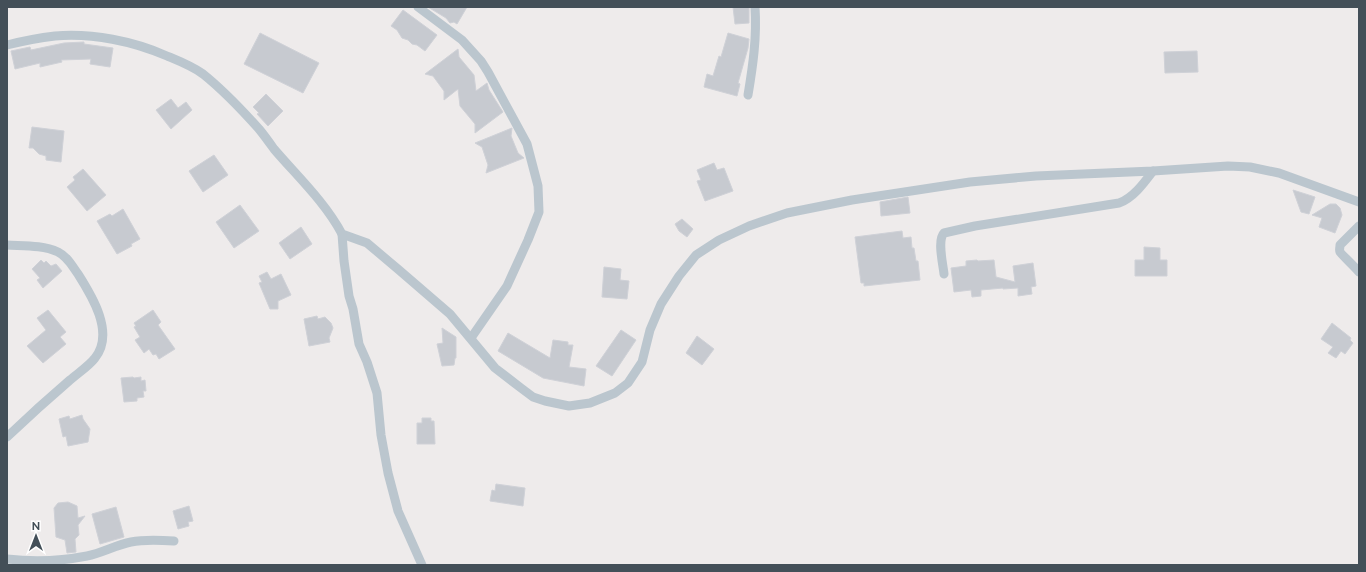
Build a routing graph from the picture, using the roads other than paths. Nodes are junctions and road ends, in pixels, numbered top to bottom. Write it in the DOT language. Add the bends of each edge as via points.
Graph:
graph roads {
  1 [pos="418,7"];
  2 [pos="755,7"];
  3 [pos="7,45"];
  4 [pos="748,95"];
  5 [pos="1153,171"];
  6 [pos="1359,202"];
  7 [pos="1359,226"];
  8 [pos="342,234"];
  9 [pos="7,245"];
  10 [pos="1359,272"];
  11 [pos="944,274"];
  12 [pos="471,338"];
  13 [pos="7,437"];
  14 [pos="174,541"];
  15 [pos="7,559"];
  16 [pos="422,565"];
  1 -- 12 [label="street" via="462,40 481,61 527,144 538,186 539,212 528,240 507,286"];
  2 -- 4 [label="street" via="754,56"];
  3 -- 8 [label="street" via="55,36 96,37 142,46 201,73 260,130 333,217"];
  5 -- 6 [label="street" via="1213,166 1250,167 1279,173"];
  5 -- 11 [label="street" via="1127,200 1119,203 944,233 940,243"];
  5 -- 12 [label="street" via="1036,176 970,182 822,205 749,226 696,255 661,304 650,330 642,362 628,383 615,393 590,403 569,406 533,397 495,368"];
  7 -- 10 [label="street" via="1340,245 1342,255"];
  8 -- 12 [label="street" via="367,243 450,314"];
  8 -- 16 [label="street" via="349,296 359,344 377,393 388,473 398,511"];
  9 -- 13 [label="street" via="44,248 58,252 69,260 96,306 103,334 102,346 95,358"];
  14 -- 15 [label="street" via="130,542 72,559"];
}
